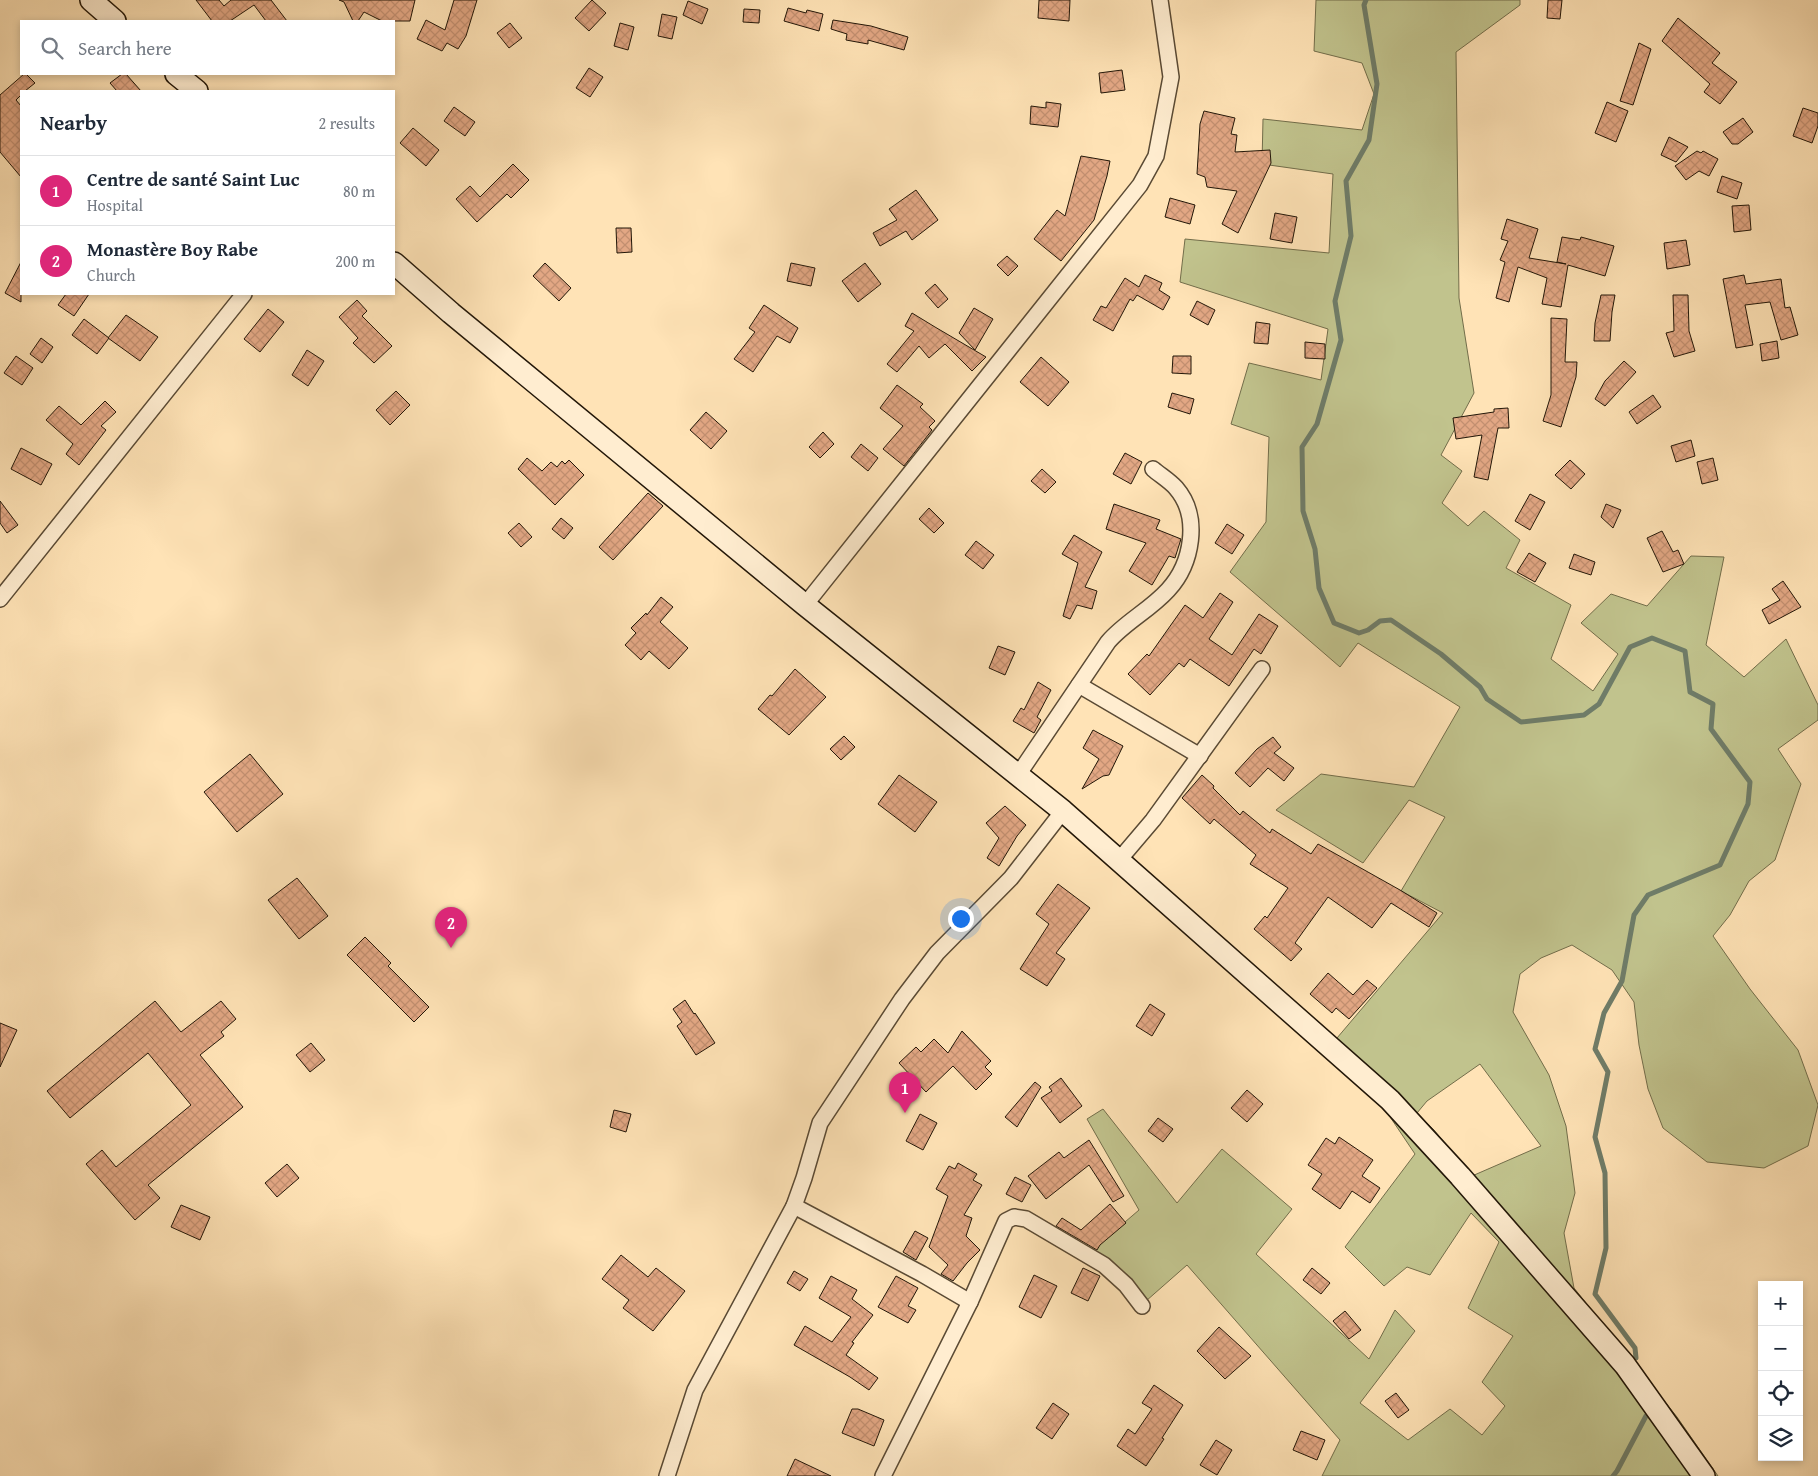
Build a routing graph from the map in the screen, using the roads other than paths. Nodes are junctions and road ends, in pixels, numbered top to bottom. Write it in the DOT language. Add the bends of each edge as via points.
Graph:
graph roads {
  1 [pos="91,0"];
  2 [pos="1160,0"];
  3 [pos="114,20"];
  4 [pos="177,75"];
  5 [pos="196,90"];
  6 [pos="395,264"];
  7 [pos="243,295"];
  8 [pos="1153,469"];
  9 [pos="0,599"];
  10 [pos="805,605"];
  11 [pos="1262,670"];
  12 [pos="1079,685"];
  13 [pos="1200,756"];
  14 [pos="1018,775"];
  15 [pos="1064,811"];
  16 [pos="1119,860"];
  17 [pos="794,1206"];
  18 [pos="970,1302"];
  19 [pos="1142,1306"];
  20 [pos="667,1476"];
  21 [pos="883,1476"];
  22 [pos="1704,1476"];
  1 -- 3 [label="main road"];
  2 -- 10 [label="street" via="1170,77 1156,156 1140,185"];
  4 -- 5 [label="main road"];
  6 -- 10 [label="main road"];
  7 -- 9 [label="street"];
  8 -- 12 [label="street" via="1176,487 1186,502 1191,530 1188,560 1168,590 1118,630"];
  10 -- 14 [label="main road"];
  11 -- 13 [label="street"];
  12 -- 13 [label="street"];
  12 -- 14 [label="street"];
  13 -- 16 [label="street"];
  14 -- 15 [label="main road"];
  15 -- 16 [label="main road"];
  15 -- 17 [label="street" via="1011,878 936,952 902,1000 820,1123"];
  16 -- 22 [label="main road" via="1390,1100 1625,1365"];
  17 -- 18 [label="street"];
  17 -- 20 [label="street" via="696,1390"];
  18 -- 19 [label="street" via="1006,1222 1014,1217 1026,1219 1104,1265 1126,1285"];
  18 -- 21 [label="street"];
}
